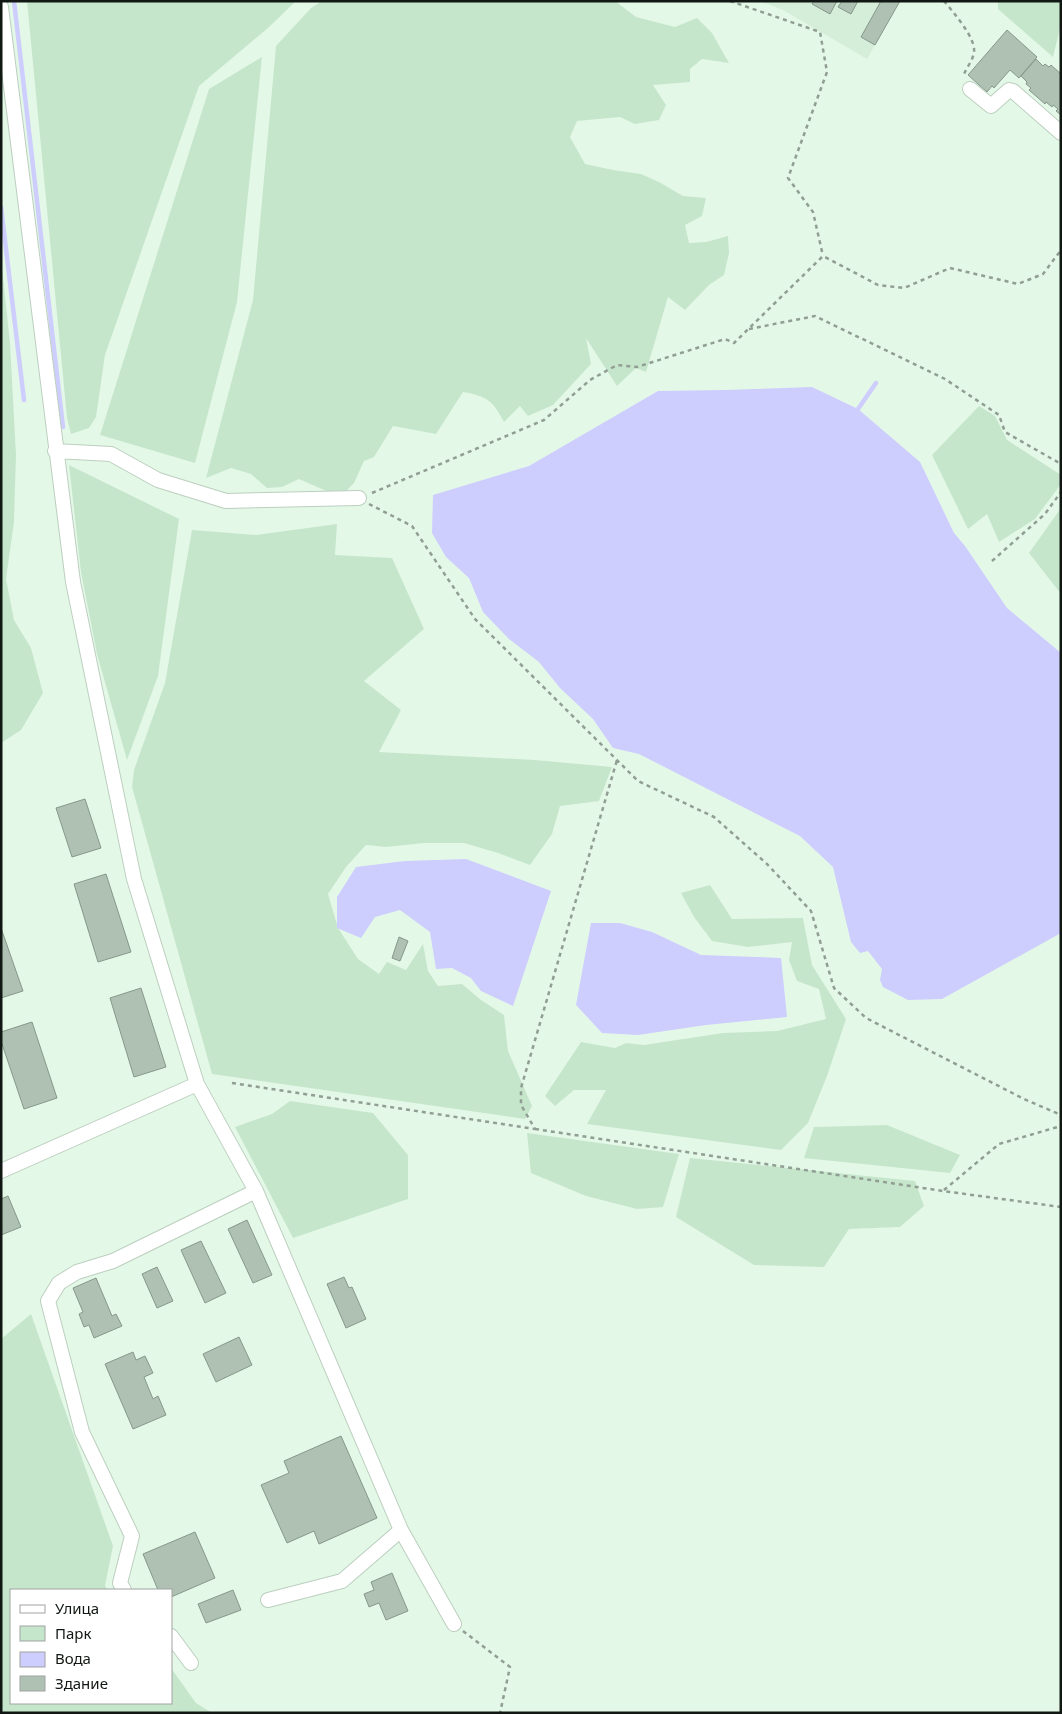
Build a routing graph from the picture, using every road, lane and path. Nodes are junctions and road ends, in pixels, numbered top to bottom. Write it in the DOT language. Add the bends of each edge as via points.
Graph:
graph roads {
  1 [pos="730,1"];
  2 [pos="944,1"];
  3 [pos="1,7"];
  4 [pos="970,89"];
  5 [pos="1061,133"];
  6 [pos="1061,250"];
  7 [pos="823,256"];
  8 [pos="747,330"];
  9 [pos="55,451"];
  10 [pos="1061,464"];
  11 [pos="1061,492"];
  12 [pos="359,498"];
  13 [pos="992,561"];
  14 [pos="617,760"];
  15 [pos="232,1083"];
  16 [pos="197,1084"];
  17 [pos="1061,1115"];
  18 [pos="1061,1126"];
  19 [pos="535,1129"];
  20 [pos="1,1171"];
  21 [pos="256,1191"];
  22 [pos="943,1191"];
  23 [pos="1061,1206"];
  24 [pos="401,1530"];
  25 [pos="123,1589"];
  26 [pos="268,1600"];
  27 [pos="454,1624"];
  28 [pos="172,1637"];
  29 [pos="191,1663"];
  30 [pos="500,1713"];
  1 -- 7 [label="path" via="820,32 826,72 788,178 813,212"];
  2 -- 4 [label="path" via="974,46 974,54 964,74 964,82"];
  3 -- 9 [label="street"];
  4 -- 5 [label="street" via="991,106 1006,92 1013,91"];
  6 -- 7 [label="path" via="1043,274 1018,284 950,268 904,288 878,285"];
  7 -- 8 [label="path"];
  8 -- 10 [label="path" via="815,316 945,378 999,415 1005,432"];
  8 -- 12 [label="path" via="734,343 725,339 636,368 616,365 590,380 544,420"];
  9 -- 12 [label="street" via="111,454 158,480 226,501"];
  9 -- 16 [label="street" via="72,582 134,879"];
  11 -- 13 [label="path" via="1045,514"];
  12 -- 14 [label="path" via="412,526 476,619"];
  14 -- 17 [label="path" via="638,781 714,817 767,864 811,911 834,988 866,1018"];
  14 -- 19 [label="path" via="521,1088 521,1105"];
  15 -- 19 [label="path"];
  16 -- 20 [label="street"];
  16 -- 21 [label="street"];
  18 -- 22 [label="path" via="999,1144"];
  19 -- 22 [label="path"];
  21 -- 24 [label="street"];
  21 -- 25 [label="street" via="113,1261 77,1272 59,1283 48,1301 82,1432 132,1536 120,1583"];
  22 -- 23 [label="path"];
  24 -- 26 [label="street" via="342,1580"];
  24 -- 27 [label="street"];
  27 -- 30 [label="path" via="510,1667"];
  28 -- 29 [label="street"];
}
